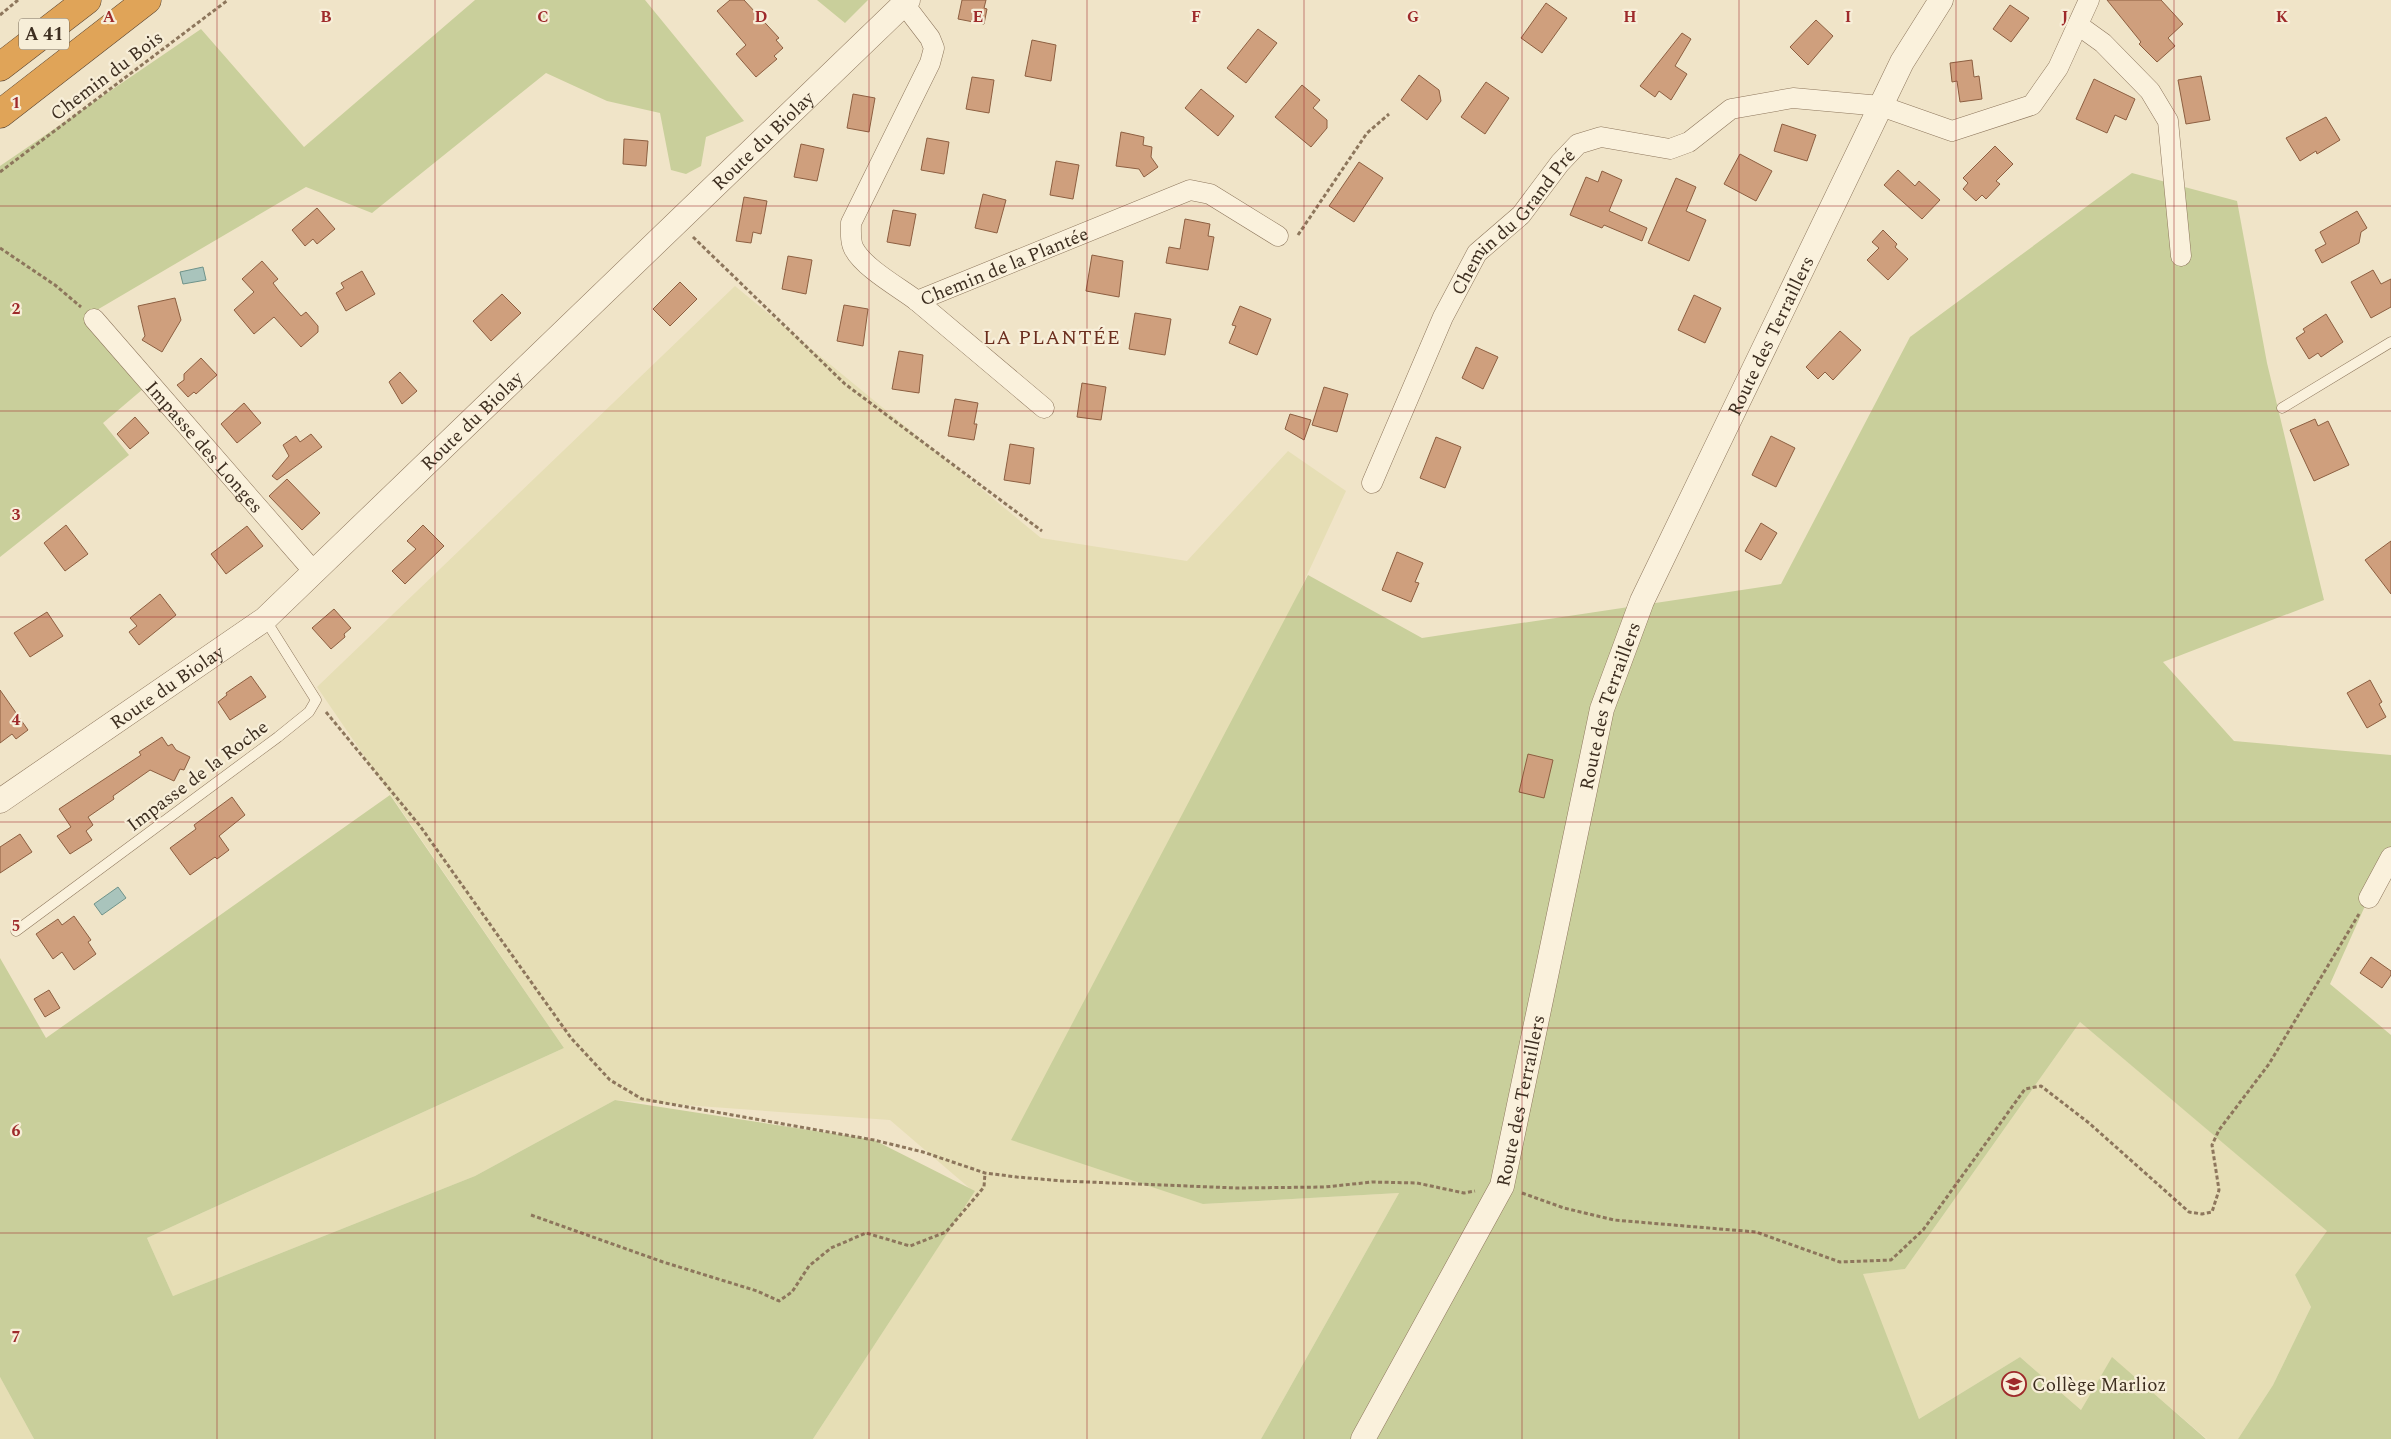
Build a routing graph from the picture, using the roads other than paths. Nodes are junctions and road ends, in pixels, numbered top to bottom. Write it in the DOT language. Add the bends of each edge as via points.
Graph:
graph roads {
  1 [pos="87,0"];
  2 [pos="147,0"];
  3 [pos="1941,0"];
  4 [pos="2089,0"];
  5 [pos="906,2"];
  6 [pos="2078,25"];
  7 [pos="0,67"];
  8 [pos="1880,106"];
  9 [pos="0,114"];
  10 [pos="1278,236"];
  11 [pos="2181,256"];
  12 [pos="917,301"];
  13 [pos="94,319"];
  14 [pos="2391,342"];
  15 [pos="1044,408"];
  16 [pos="2282,408"];
  17 [pos="1372,483"];
  18 [pos="315,572"];
  19 [pos="265,619"];
  20 [pos="0,801"];
  21 [pos="2391,857"];
  22 [pos="2369,898"];
  23 [pos="16,931"];
  24 [pos="1363,1439"];
  1 -- 7 [label="highway, A 41"];
  2 -- 9 [label="highway, A 41"];
  3 -- 8 [label="street, Route des Terraillers" via="1902,62"];
  4 -- 6 [label="street, Chemin du Grand Pré"];
  5 -- 12 [label="street, Chemin de la Plantée" via="934,48 930,63 851,222 851,235 854,249 869,266"];
  5 -- 18 [label="street, Route du Biolay"];
  6 -- 8 [label="street, Chemin du Grand Pré" via="2058,68 2032,105 1952,131"];
  6 -- 11 [label="street" via="2103,43 2150,91 2168,121"];
  8 -- 17 [label="street, Chemin du Grand Pré" via="1793,98 1731,109 1689,142 1670,149 1601,137 1578,144 1522,215 1477,253 1443,317"];
  8 -- 24 [label="street, Route des Terraillers" via="1642,601 1602,709 1502,1186"];
  10 -- 12 [label="street, Chemin de la Plantée" via="1210,194 1190,190"];
  12 -- 15 [label="street"];
  13 -- 18 [label="street, Impasse des Longes"];
  14 -- 16 [label="lane"];
  18 -- 19 [label="street, Route du Biolay"];
  19 -- 20 [label="street, Route du Biolay"];
  19 -- 23 [label="lane, Impasse de la Roche" via="316,700 309,712"];
  21 -- 22 [label="street"];
}
